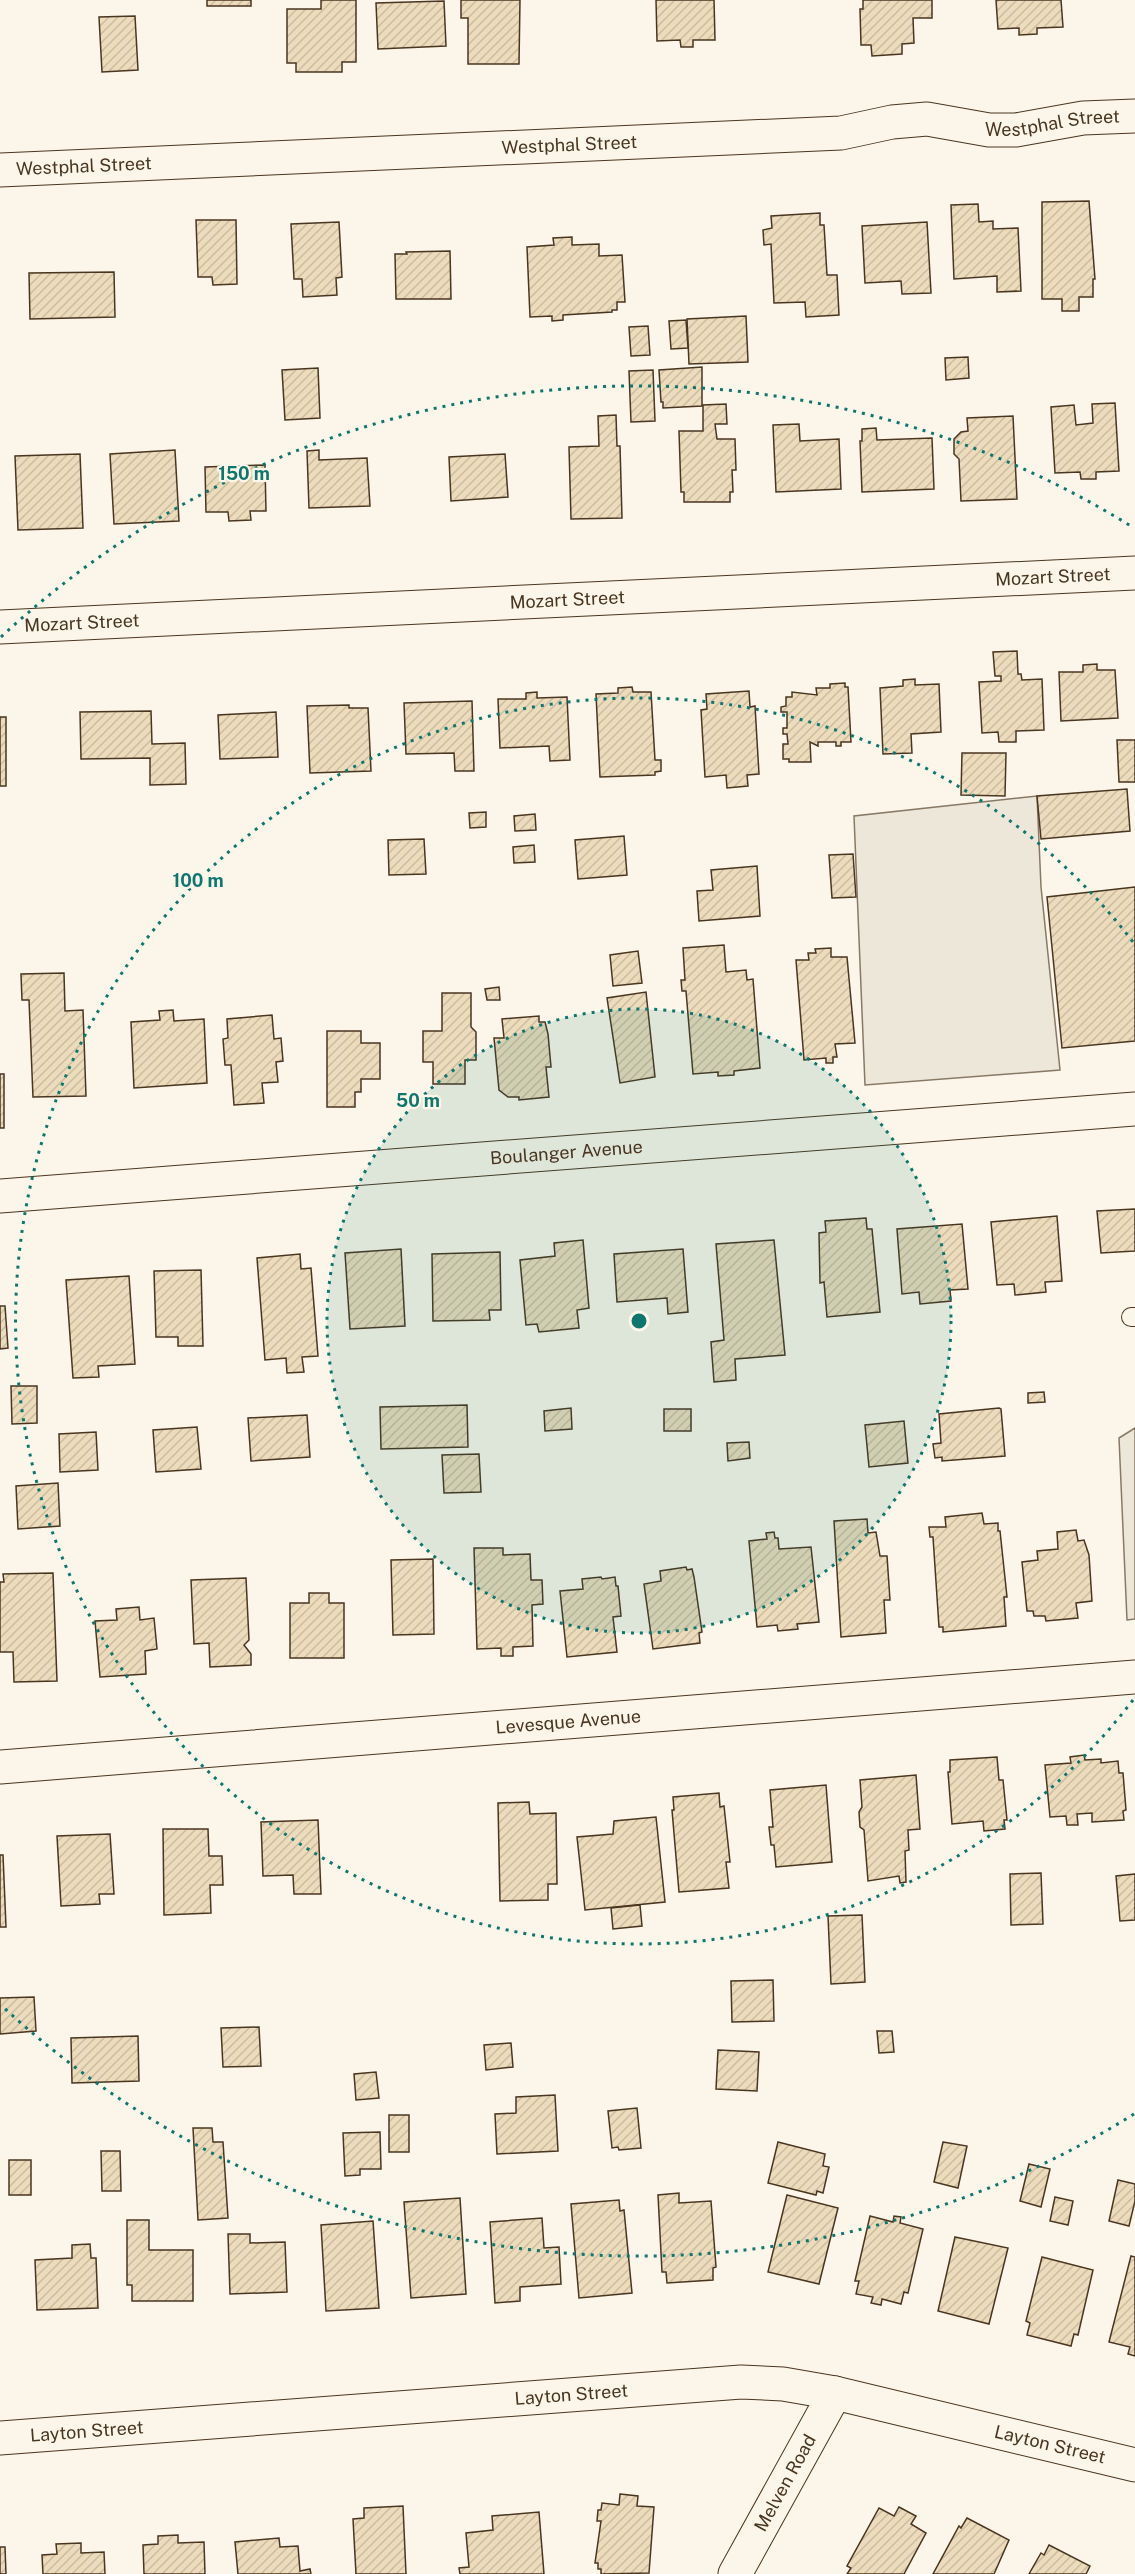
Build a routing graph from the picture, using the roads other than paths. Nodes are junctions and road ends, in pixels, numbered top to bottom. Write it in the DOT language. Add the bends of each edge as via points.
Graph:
graph roads {
  1 [pos="1135,116"];
  2 [pos="0,170"];
  3 [pos="1135,573"];
  4 [pos="0,627"];
  5 [pos="1135,1109"];
  6 [pos="0,1196"];
  7 [pos="1135,1677"];
  8 [pos="0,1767"];
  9 [pos="836,2393"];
  10 [pos="0,2438"];
  11 [pos="1135,2465"];
  12 [pos="735,2574"];
  1 -- 2 [label="street, Westphal Street" via="1083,118 1016,130 989,130 927,119 841,132"];
  3 -- 4 [label="street, Mozart Street"];
  5 -- 6 [label="street, Boulanger Avenue"];
  7 -- 8 [label="street, Levesque Avenue"];
  9 -- 10 [label="street, Layton Street" via="783,2384 696,2384"];
  9 -- 11 [label="street, Layton Street"];
  9 -- 12 [label="street, Melven Road"];
}
